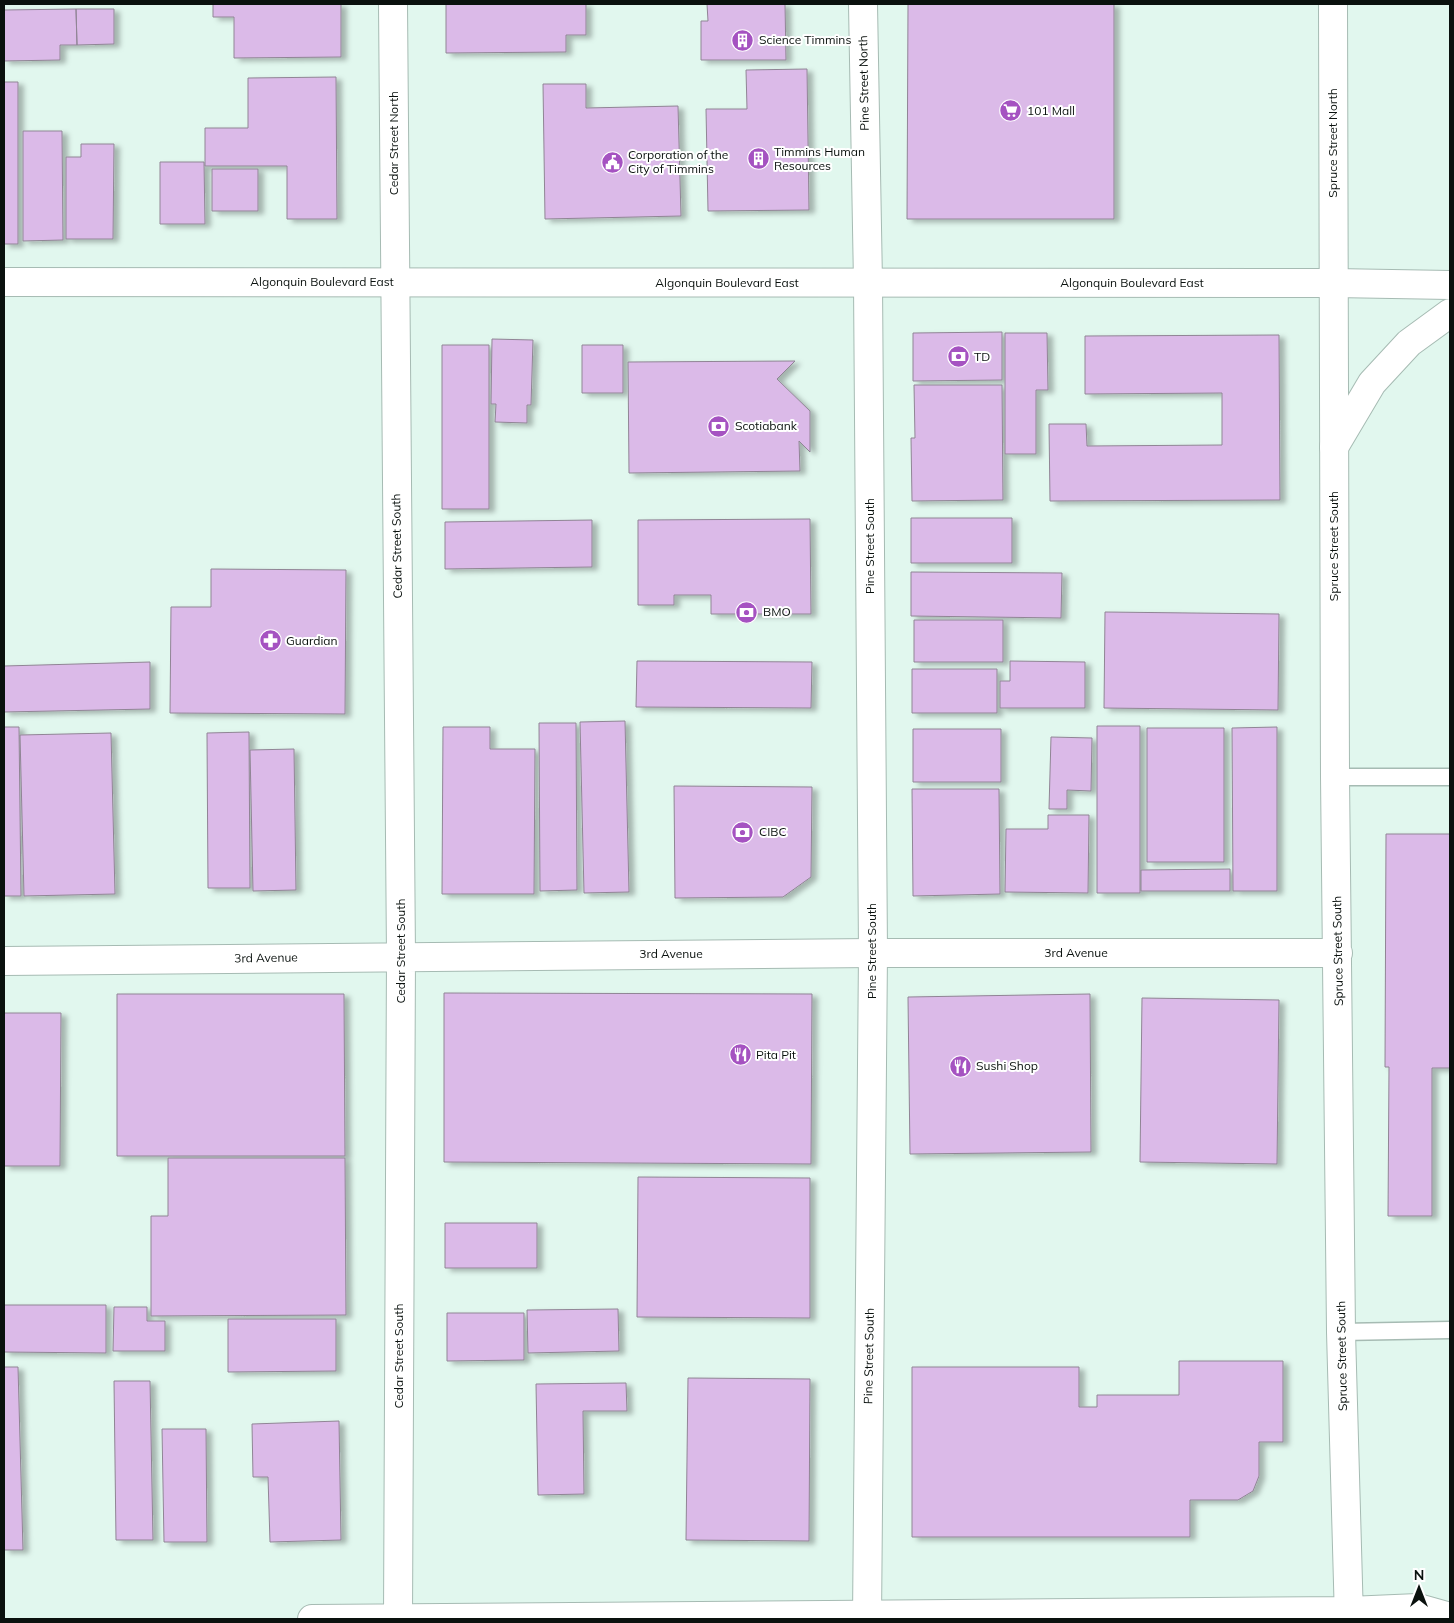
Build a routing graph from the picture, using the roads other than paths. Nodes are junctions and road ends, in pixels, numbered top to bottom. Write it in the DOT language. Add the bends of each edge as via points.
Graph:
graph roads {
  1 [pos="393,4"];
  2 [pos="863,4"];
  3 [pos="1333,4"];
  4 [pos="4,282"];
  5 [pos="395,282"];
  6 [pos="868,283"];
  7 [pos="1334,283"];
  8 [pos="1450,285"];
  9 [pos="1450,313"];
  10 [pos="1334,447"];
  11 [pos="1335,777"];
  12 [pos="1450,777"];
  13 [pos="873,953"];
  14 [pos="1338,953"];
  15 [pos="401,956"];
  16 [pos="4,961"];
  17 [pos="1450,1330"];
  18 [pos="1341,1332"];
  19 [pos="1349,1615"];
  20 [pos="1450,1616"];
  21 [pos="867,1617"];
  22 [pos="398,1618"];
  23 [pos="312,1619"];
  1 -- 5 [label="street, Cedar Street North"];
  2 -- 6 [label="street, Pine Street North"];
  3 -- 7 [label="street, Spruce Street North"];
  4 -- 5 [label="street, Algonquin Boulevard East"];
  5 -- 6 [label="street, Algonquin Boulevard East"];
  5 -- 15 [label="street, Cedar Street South"];
  6 -- 7 [label="street, Algonquin Boulevard East"];
  6 -- 13 [label="street, Pine Street South"];
  7 -- 8 [label="street, Algonquin Boulevard East"];
  7 -- 10 [label="street, Spruce Street South"];
  9 -- 10 [label="street" via="1409,343 1372,383"];
  10 -- 11 [label="street, Spruce Street South"];
  11 -- 12 [label="lane"];
  11 -- 14 [label="street, Spruce Street South"];
  13 -- 14 [label="street, 3rd Avenue"];
  13 -- 15 [label="street, 3rd Avenue"];
  13 -- 21 [label="street, Pine Street South"];
  14 -- 18 [label="street, Spruce Street South"];
  15 -- 16 [label="street, 3rd Avenue"];
  15 -- 22 [label="street, Cedar Street South"];
  17 -- 18 [label="lane"];
  18 -- 19 [label="street, Spruce Street South"];
  19 -- 20 [label="street" via="1418,1608"];
  19 -- 21 [label="street"];
  21 -- 22 [label="street"];
  22 -- 23 [label="street"];
}
